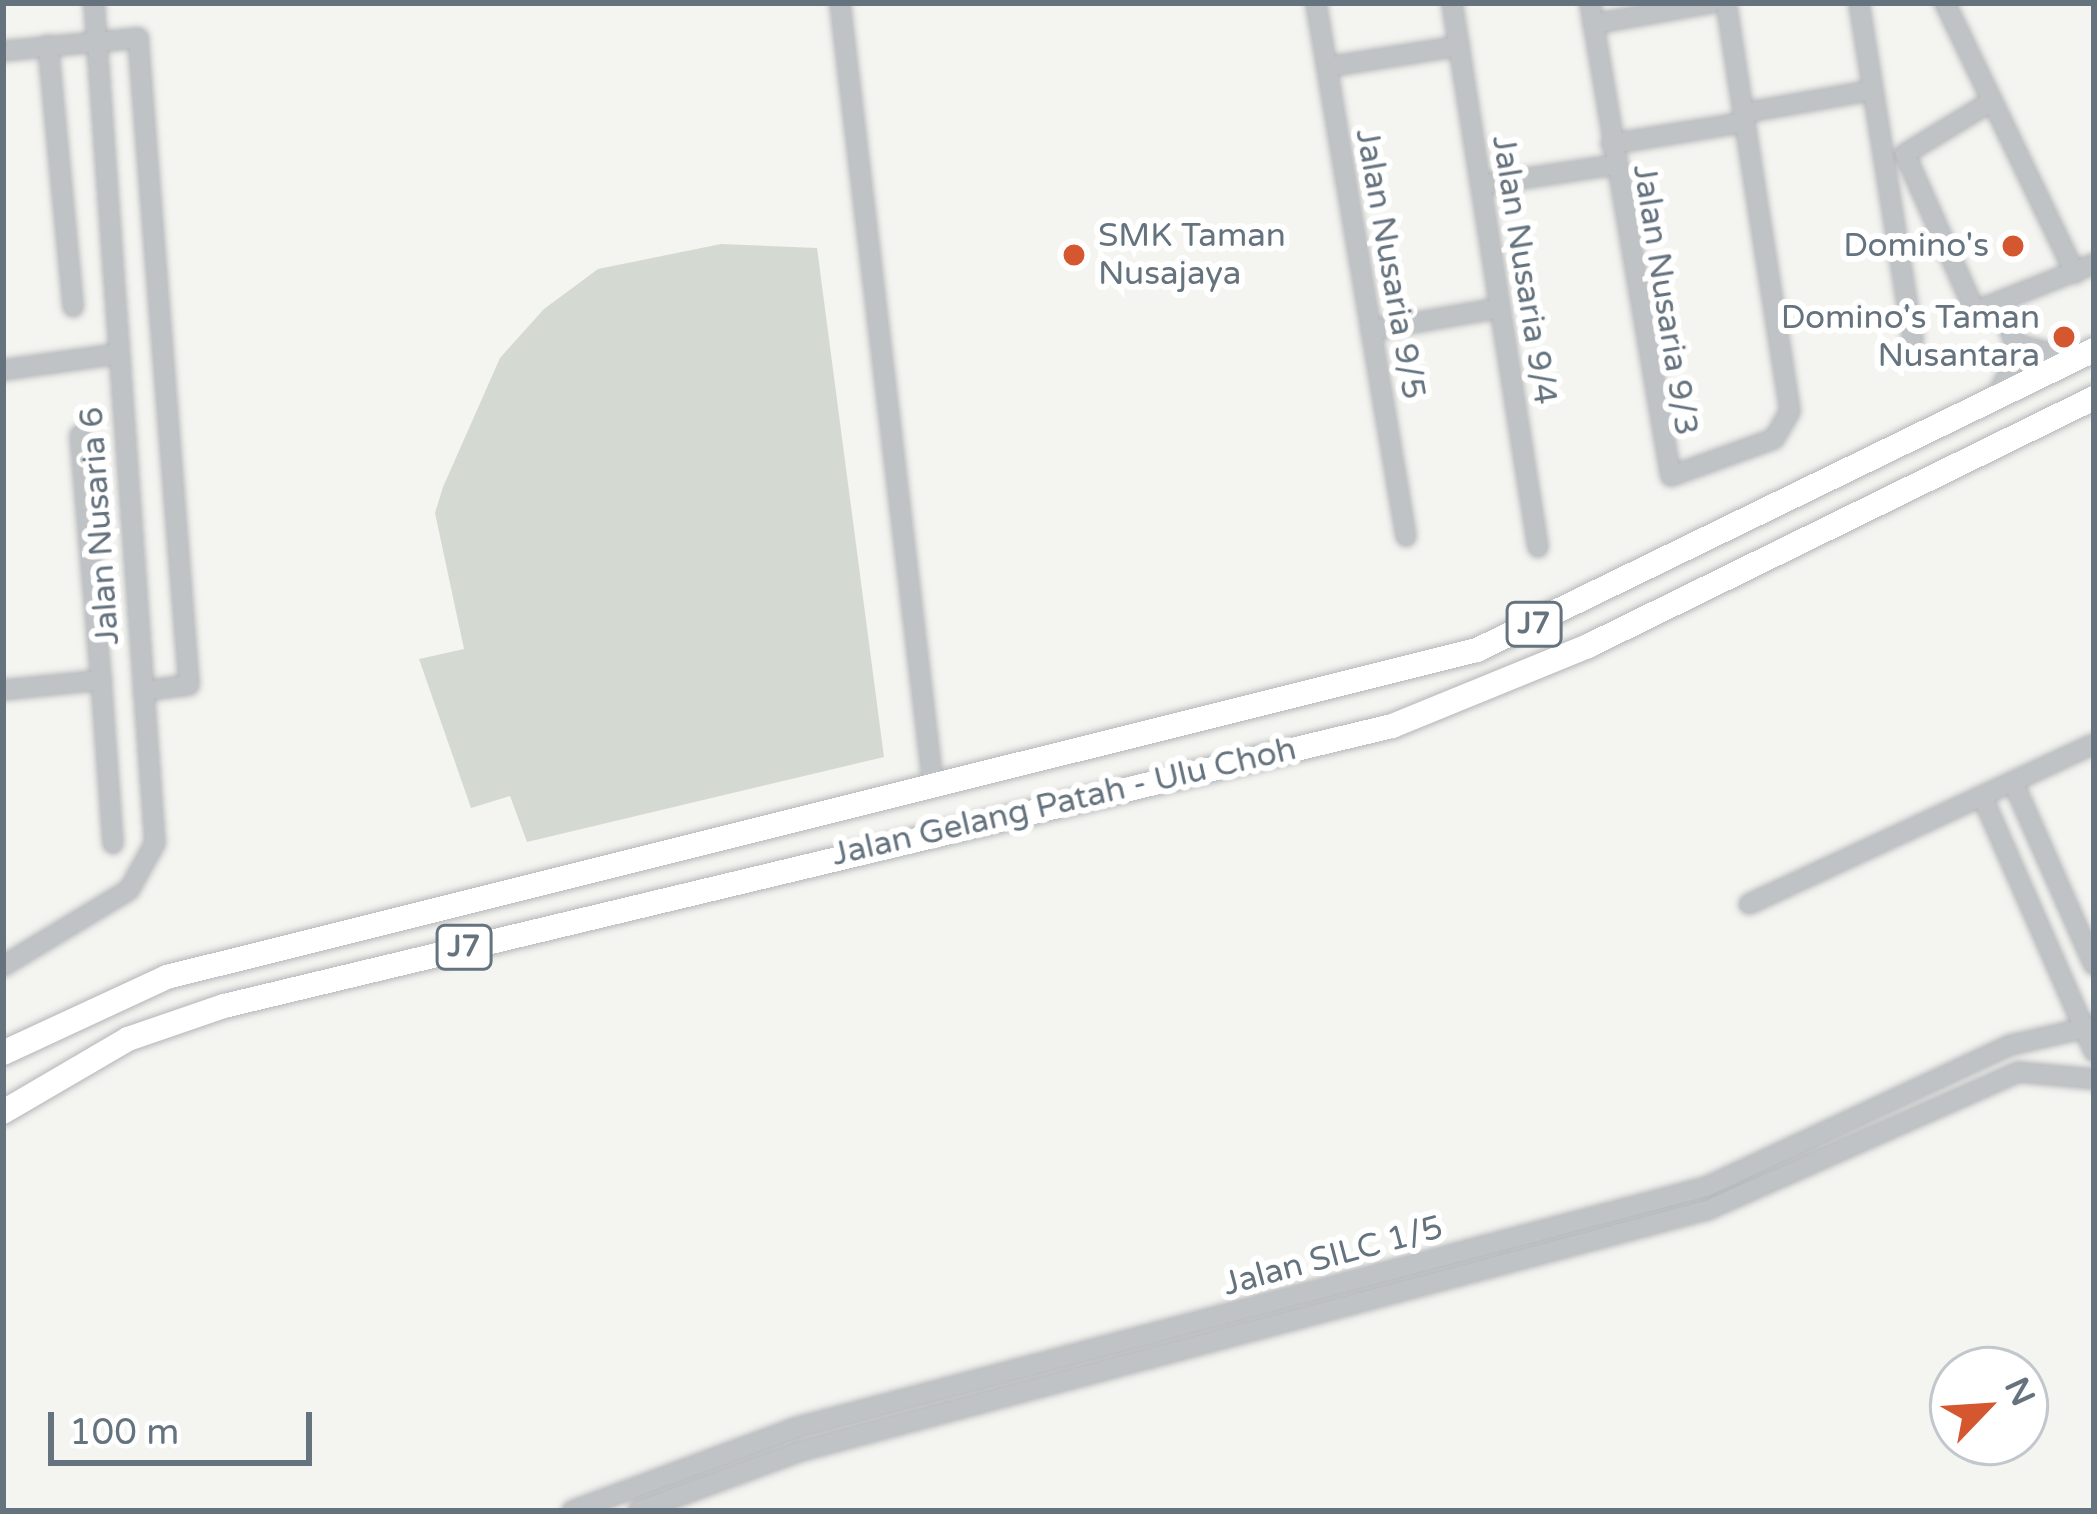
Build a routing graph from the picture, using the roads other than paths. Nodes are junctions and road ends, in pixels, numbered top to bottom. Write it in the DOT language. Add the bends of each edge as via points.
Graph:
graph roads {
  1 [pos="94,3"];
  2 [pos="840,3"];
  3 [pos="1316,3"];
  4 [pos="1452,3"];
  5 [pos="1590,3"];
  6 [pos="1711,3"];
  7 [pos="1726,3"];
  8 [pos="1859,3"];
  9 [pos="1945,3"];
  10 [pos="1593,24"];
  11 [pos="97,43"];
  12 [pos="48,46"];
  13 [pos="1459,46"];
  14 [pos="3,51"];
  15 [pos="1327,67"];
  16 [pos="1873,90"];
  17 [pos="1993,101"];
  18 [pos="1744,118"];
  19 [pos="1611,144"];
  20 [pos="1614,165"];
  21 [pos="1480,185"];
  22 [pos="2094,264"];
  23 [pos="2075,273"];
  24 [pos="73,307"];
  25 [pos="1500,308"];
  26 [pos="2002,308"];
  27 [pos="1371,330"];
  28 [pos="1913,341"];
  29 [pos="2019,345"];
  30 [pos="117,354"];
  31 [pos="2086,354"];
  32 [pos="3,370"];
  33 [pos="1997,395"];
  34 [pos="2094,398"];
  35 [pos="80,435"];
  36 [pos="1406,536"];
  37 [pos="1538,547"];
  38 [pos="101,680"];
  39 [pos="3,690"];
  40 [pos="143,691"];
  41 [pos="2094,744"];
  42 [pos="2013,782"];
  43 [pos="933,784"];
  44 [pos="1982,796"];
  45 [pos="113,844"];
  46 [pos="2055,876"];
  47 [pos="2023,890"];
  48 [pos="1749,904"];
  49 [pos="2094,964"];
  50 [pos="3,966"];
  51 [pos="2087,1025"];
  52 [pos="2094,1051"];
  53 [pos="3,1053"];
  54 [pos="2094,1079"];
  55 [pos="3,1112"];
  56 [pos="572,1511"];
  57 [pos="638,1511"];
  1 -- 11 [label="street, Jalan Nusaria 6"];
  2 -- 43 [label="street"];
  3 -- 15 [label="street, Jalan Nusaria 9/5"];
  4 -- 13 [label="street, Jalan Nusaria 9/4"];
  5 -- 10 [label="street, Jalan Nusaria 9/3"];
  6 -- 10 [label="street"];
  7 -- 18 [label="street"];
  8 -- 16 [label="street"];
  9 -- 17 [label="street"];
  10 -- 19 [label="street, Jalan Nusaria 9/3"];
  11 -- 12 [label="street"];
  11 -- 30 [label="street, Jalan Nusaria 6"];
  11 -- 40 [label="street" via="138,38 189,685"];
  12 -- 14 [label="street"];
  12 -- 24 [label="street"];
  13 -- 15 [label="street"];
  13 -- 21 [label="street, Jalan Nusaria 9/4"];
  15 -- 27 [label="street, Jalan Nusaria 9/5"];
  16 -- 18 [label="street"];
  16 -- 28 [label="street"];
  17 -- 23 [label="street"];
  17 -- 26 [label="street" via="1912,140 1905,154 1975,311"];
  18 -- 19 [label="street"];
  18 -- 20 [label="street, Jalan Nusaria 9/3" via="1787,427 1691,474 1671,476 1660,461"];
  19 -- 20 [label="street, Jalan Nusaria 9/3"];
  20 -- 21 [label="street"];
  21 -- 25 [label="street, Jalan Nusaria 9/4"];
  22 -- 23 [label="street"];
  23 -- 26 [label="street"];
  25 -- 27 [label="street"];
  25 -- 37 [label="street, Jalan Nusaria 9/4"];
  26 -- 29 [label="street"];
  27 -- 36 [label="street, Jalan Nusaria 9/5"];
  29 -- 31 [label="street"];
  29 -- 33 [label="street"];
  30 -- 32 [label="street"];
  30 -- 40 [label="street, Jalan Nusaria 6"];
  31 -- 33 [label="main road, Jalan Gelang Patah - Ulu Choh / J7"];
  33 -- 43 [label="main road, Jalan Gelang Patah - Ulu Choh / J7" via="1477,650"];
  34 -- 55 [label="main road, Jalan Gelang Patah - Ulu Choh / J7" via="1588,646 1392,726 224,1006 128,1039"];
  35 -- 38 [label="street"];
  38 -- 39 [label="street"];
  38 -- 45 [label="street"];
  40 -- 50 [label="street, Jalan Nusaria 6" via="148,870"];
  41 -- 42 [label="street"];
  42 -- 44 [label="street"];
  42 -- 46 [label="street"];
  43 -- 53 [label="main road, Jalan Gelang Patah - Ulu Choh / J7" via="167,977"];
  44 -- 47 [label="street"];
  44 -- 48 [label="street"];
  46 -- 47 [label="street"];
  46 -- 49 [label="street"];
  47 -- 51 [label="street"];
  51 -- 52 [label="street"];
  51 -- 56 [label="street, Jalan SILC 1/5" via="1706,1187 798,1426"];
  54 -- 57 [label="street, Jalan SILC 1/5" via="2052,1067 2018,1072 1707,1210 801,1451"];
}
